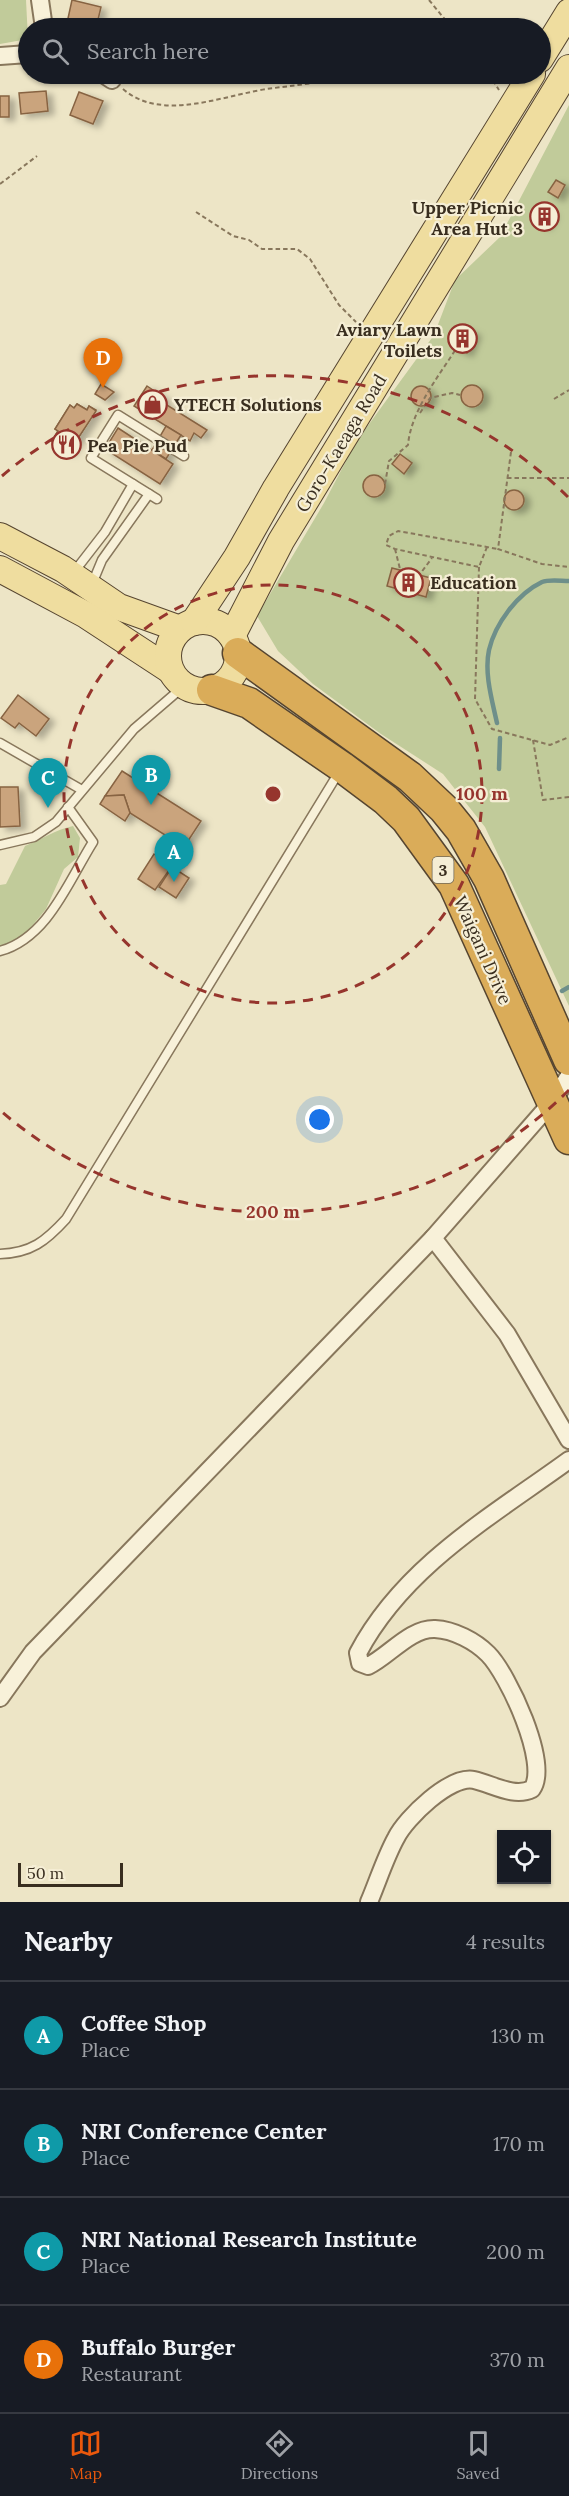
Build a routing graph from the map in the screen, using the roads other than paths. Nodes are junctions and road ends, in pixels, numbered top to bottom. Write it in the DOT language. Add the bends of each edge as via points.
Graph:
graph roads {
  1 [pos="40,0"];
  2 [pos="569,12"];
  3 [pos="43,18"];
  4 [pos="551,41"];
  5 [pos="18,55"];
  6 [pos="0,56"];
  7 [pos="569,68"];
  8 [pos="526,84"];
  9 [pos="184,456"];
  10 [pos="133,484"];
  11 [pos="149,494"];
  12 [pos="157,499"];
  13 [pos="0,536"];
  14 [pos="0,569"];
  15 [pos="81,581"];
  16 [pos="187,626"];
  17 [pos="235,645"];
  18 [pos="189,682"];
  19 [pos="0,743"];
  20 [pos="342,767"];
  21 [pos="81,790"];
  22 [pos="68,807"];
  23 [pos="0,845"];
  24 [pos="0,951"];
  25 [pos="569,1060"];
  26 [pos="569,1076"];
  27 [pos="552,1102"];
  28 [pos="569,1139"];
  29 [pos="433,1238"];
  30 [pos="0,1254"];
  31 [pos="569,1440"];
  32 [pos="569,1460"];
  33 [pos="0,1698"];
  34 [pos="369,1902"];
  1 -- 3 [label="street"];
  2 -- 4 [label="main road"];
  5 -- 6 [label="street"];
  7 -- 17 [label="main road, Goro-Kaeaga Road" via="281,541"];
  8 -- 16 [label="main road, Goro-Kaeaga Road" via="237,557"];
  9 -- 10 [label="lane" via="118,415 91,458"];
  10 -- 11 [label="lane"];
  10 -- 15 [label="lane"];
  11 -- 12 [label="lane"];
  11 -- 15 [label="lane" via="102,560"];
  13 -- 15 [label="main road"];
  14 -- 18 [label="main road" via="86,615"];
  15 -- 16 [label="main road" via="119,607"];
  16 -- 17 [label="main road" via="215,623"];
  16 -- 18 [label="main road" via="168,648"];
  17 -- 18 [label="main road" via="232,676 224,685"];
  17 -- 25 [label="highway, Waigani Drive / 3" via="410,777 450,816 484,869"];
  18 -- 20 [label="highway, Waigani Drive / 3" via="249,703"];
  18 -- 21 [label="lane" via="134,729"];
  19 -- 21 [label="lane"];
  20 -- 27 [label="highway, Waigani Drive / 3" via="406,819 454,885"];
  20 -- 30 [label="lane" via="66,1219 47,1240 33,1248"];
  21 -- 22 [label="lane"];
  22 -- 23 [label="lane" via="56,822 34,837"];
  22 -- 24 [label="lane" via="93,842 47,919 10,948"];
  26 -- 27 [label="street"];
  27 -- 28 [label="highway, Waigani Drive / 3"];
  27 -- 29 [label="street"];
  29 -- 31 [label="street" via="507,1334"];
  29 -- 33 [label="street" via="33,1652"];
  32 -- 34 [label="street" via="437,1555 414,1576 358,1653 360,1663 368,1666 426,1629 448,1631 474,1643 498,1666 508,1683 532,1742 538,1775 532,1789 521,1793 470,1779 448,1786 396,1836"];
}
